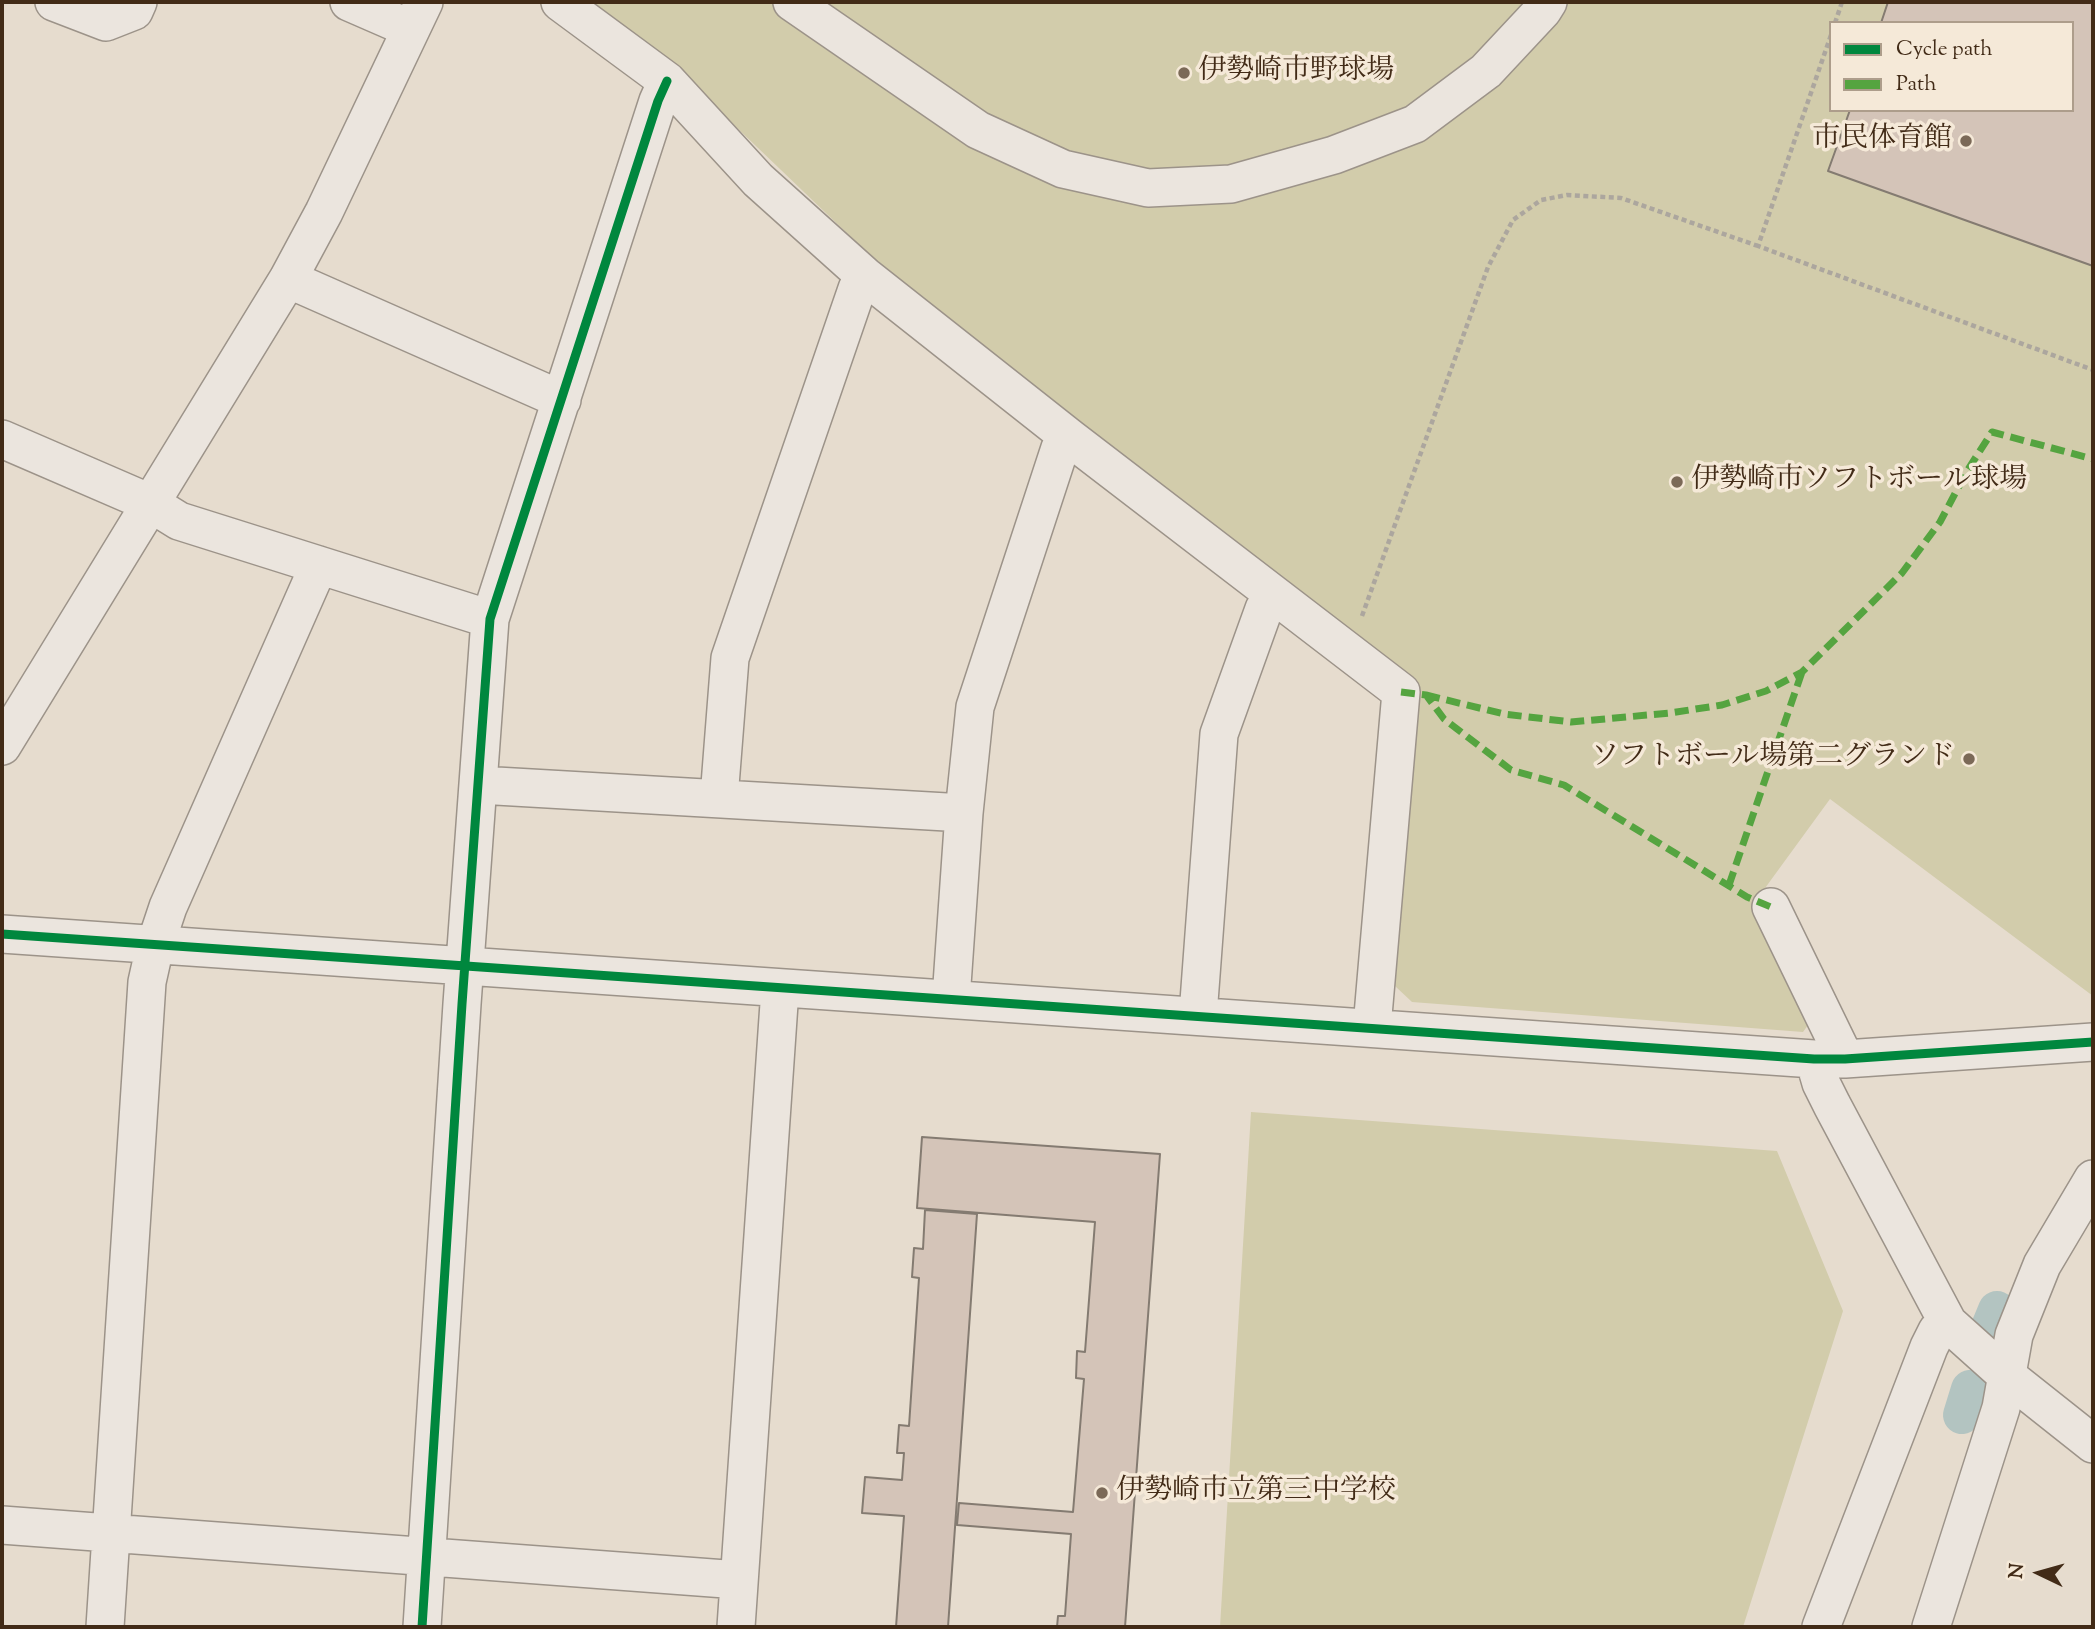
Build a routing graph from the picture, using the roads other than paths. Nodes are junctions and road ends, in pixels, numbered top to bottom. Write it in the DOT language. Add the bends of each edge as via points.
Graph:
graph roads {
  1 [pos="54,2"];
  2 [pos="138,2"];
  3 [pos="349,2"];
  4 [pos="560,2"];
  5 [pos="792,2"];
  6 [pos="1548,2"];
  7 [pos="418,16"];
  8 [pos="667,81"];
  9 [pos="865,276"];
  10 [pos="288,279"];
  11 [pos="562,400"];
  12 [pos="1070,438"];
  13 [pos="2,439"];
  14 [pos="150,503"];
  15 [pos="319,565"];
  16 [pos="1273,594"];
  17 [pos="490,619"];
  18 [pos="2,746"];
  19 [pos="479,785"];
  20 [pos="719,798"];
  21 [pos="964,813"];
  22 [pos="1770,906"];
  23 [pos="2,934"];
  24 [pos="155,946"];
  25 [pos="465,967"];
  26 [pos="780,989"];
  27 [pos="951,999"];
  28 [pos="1198,1015"];
  29 [pos="1372,1027"];
  30 [pos="2093,1042"];
  31 [pos="1829,1059"];
  32 [pos="2091,1187"];
  33 [pos="1948,1324"];
  34 [pos="2006,1375"];
  35 [pos="2093,1444"];
  36 [pos="2,1525"];
  37 [pos="111,1532"];
  38 [pos="427,1556"];
  39 [pos="739,1580"];
  40 [pos="105,1627"];
  41 [pos="422,1627"];
  42 [pos="736,1627"];
  43 [pos="1821,1627"];
  44 [pos="1931,1627"];
  1 -- 2 [label="street" via="106,22 134,11"];
  3 -- 7 [label="street"];
  4 -- 8 [label="street"];
  5 -- 6 [label="street" via="978,130 1063,169 1148,188 1231,184 1334,155 1415,124 1486,71"];
  7 -- 10 [label="street"];
  8 -- 9 [label="street" via="758,180"];
  8 -- 11 [label="street"];
  9 -- 12 [label="street"];
  9 -- 20 [label="street" via="730,658"];
  10 -- 11 [label="street"];
  10 -- 14 [label="street"];
  11 -- 17 [label="street"];
  12 -- 16 [label="street"];
  12 -- 21 [label="street" via="1060,448 975,707"];
  13 -- 14 [label="street"];
  14 -- 15 [label="street" via="178,522"];
  14 -- 18 [label="street"];
  15 -- 17 [label="street"];
  15 -- 24 [label="street" via="168,906"];
  16 -- 28 [label="street" via="1219,734"];
  16 -- 29 [label="street" via="1401,692"];
  17 -- 19 [label="street"];
  19 -- 20 [label="street"];
  19 -- 25 [label="street"];
  20 -- 21 [label="street"];
  21 -- 27 [label="street"];
  22 -- 31 [label="street"];
  23 -- 24 [label="street"];
  24 -- 25 [label="street"];
  24 -- 37 [label="street" via="147,982"];
  25 -- 26 [label="street"];
  25 -- 38 [label="street"];
  26 -- 27 [label="street"];
  26 -- 39 [label="street"];
  27 -- 28 [label="street"];
  28 -- 29 [label="street"];
  29 -- 31 [label="street"];
  30 -- 31 [label="street"];
  31 -- 33 [label="street" via="1832,1105"];
  32 -- 34 [label="street" via="2042,1265 2014,1335"];
  33 -- 34 [label="street"];
  33 -- 43 [label="street" via="1937,1331 1929,1346"];
  34 -- 35 [label="street"];
  34 -- 44 [label="street" via="2001,1408"];
  36 -- 37 [label="street"];
  37 -- 38 [label="street"];
  37 -- 40 [label="street"];
  38 -- 39 [label="street"];
  38 -- 41 [label="street"];
  39 -- 42 [label="street"];
}
